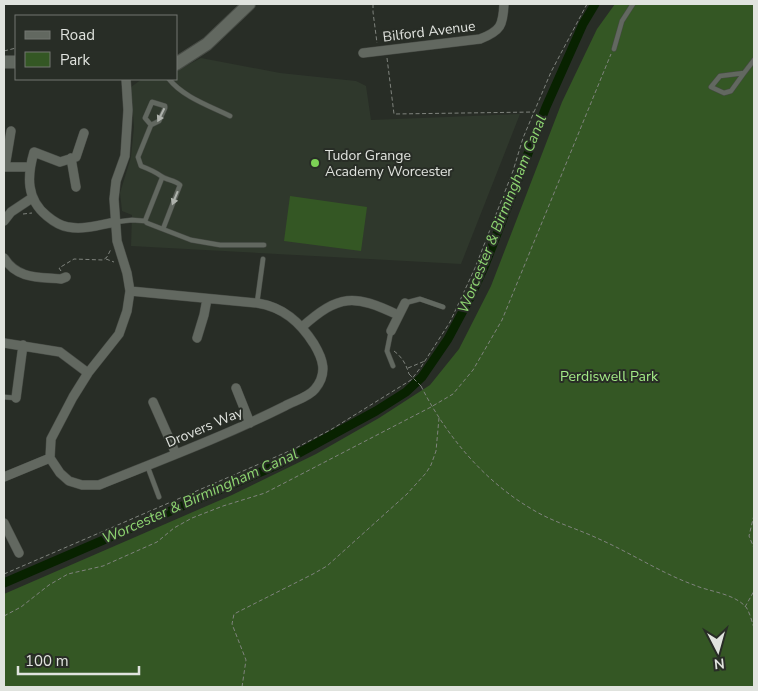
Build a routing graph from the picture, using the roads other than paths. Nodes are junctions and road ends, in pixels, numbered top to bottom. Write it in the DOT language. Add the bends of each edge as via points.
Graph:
graph roads {
  1 [pos="504,4"];
  2 [pos="634,4"];
  3 [pos="243,6"];
  4 [pos="614,49"];
  5 [pos="363,53"];
  6 [pos="754,60"];
  7 [pos="178,63"];
  8 [pos="744,73"];
  9 [pos="126,80"];
  10 [pos="170,80"];
  11 [pos="230,116"];
  12 [pos="151,124"];
  13 [pos="11,131"];
  14 [pos="84,133"];
  15 [pos="71,158"];
  16 [pos="4,167"];
  17 [pos="30,167"];
  18 [pos="162,178"];
  19 [pos="76,187"];
  20 [pos="32,198"];
  21 [pos="5,220"];
  22 [pos="145,221"];
  23 [pos="115,222"];
  24 [pos="163,229"];
  25 [pos="264,245"];
  26 [pos="4,258"];
  27 [pos="263,259"];
  28 [pos="65,277"];
  29 [pos="130,291"];
  30 [pos="207,298"];
  31 [pos="257,303"];
  32 [pos="405,303"];
  33 [pos="443,306"];
  34 [pos="398,316"];
  35 [pos="302,327"];
  36 [pos="391,331"];
  37 [pos="196,338"];
  38 [pos="4,343"];
  39 [pos="23,345"];
  40 [pos="393,366"];
  41 [pos="88,373"];
  42 [pos="236,388"];
  43 [pos="4,397"];
  44 [pos="16,398"];
  45 [pos="153,402"];
  46 [pos="250,423"];
  47 [pos="176,454"];
  48 [pos="50,458"];
  49 [pos="147,465"];
  50 [pos="4,477"];
  51 [pos="159,497"];
  52 [pos="4,523"];
  53 [pos="19,553"];
  1 -- 5 [label="street, Bilford Avenue" via="501,25 493,34 480,39"];
  2 -- 4 [label="lane" via="622,21"];
  3 -- 7 [label="street" via="207,44"];
  6 -- 8 [label="lane"];
  8 -- 8 [label="lane" via="730,91 724,93 711,87 720,76"];
  9 -- 23 [label="street" via="125,156 116,181"];
  10 -- 11 [label="lane" via="187,94"];
  12 -- 12 [label="lane, one-way" via="145,118 154,101 165,108 159,121"];
  12 -- 18 [label="lane" via="138,157 142,166 156,171"];
  13 -- 16 [label="street"];
  14 -- 15 [label="street" via="76,157"];
  15 -- 17 [label="street" via="60,162 34,152"];
  15 -- 19 [label="street"];
  16 -- 17 [label="street"];
  17 -- 20 [label="street"];
  18 -- 22 [label="lane"];
  18 -- 24 [label="lane, one-way" via="180,185"];
  20 -- 21 [label="street"];
  20 -- 23 [label="street" via="43,213 62,225 94,226"];
  22 -- 23 [label="lane"];
  22 -- 24 [label="lane"];
  23 -- 29 [label="street"];
  24 -- 25 [label="lane" via="191,240 220,245"];
  26 -- 28 [label="street" via="17,272"];
  27 -- 31 [label="lane"];
  29 -- 30 [label="street, Drovers Way"];
  29 -- 41 [label="street" via="119,334"];
  30 -- 31 [label="street, Drovers Way"];
  30 -- 37 [label="street"];
  31 -- 35 [label="street, Drovers Way" via="277,308"];
  32 -- 33 [label="lane" via="420,299"];
  32 -- 34 [label="street"];
  34 -- 35 [label="street" via="370,303 346,300 318,312"];
  34 -- 36 [label="street"];
  35 -- 46 [label="street, Drovers Way" via="322,357 321,380 314,391"];
  36 -- 40 [label="lane" via="387,351"];
  38 -- 39 [label="street"];
  39 -- 41 [label="street" via="60,352"];
  39 -- 44 [label="street"];
  41 -- 48 [label="street" via="51,440"];
  42 -- 46 [label="street"];
  43 -- 44 [label="lane"];
  45 -- 47 [label="street"];
  46 -- 47 [label="street, Drovers Way"];
  47 -- 49 [label="street, Drovers Way"];
  48 -- 49 [label="street, Drovers Way" via="69,481 82,485 99,485"];
  48 -- 50 [label="street"];
  49 -- 51 [label="lane"];
  52 -- 53 [label="street"];
}
